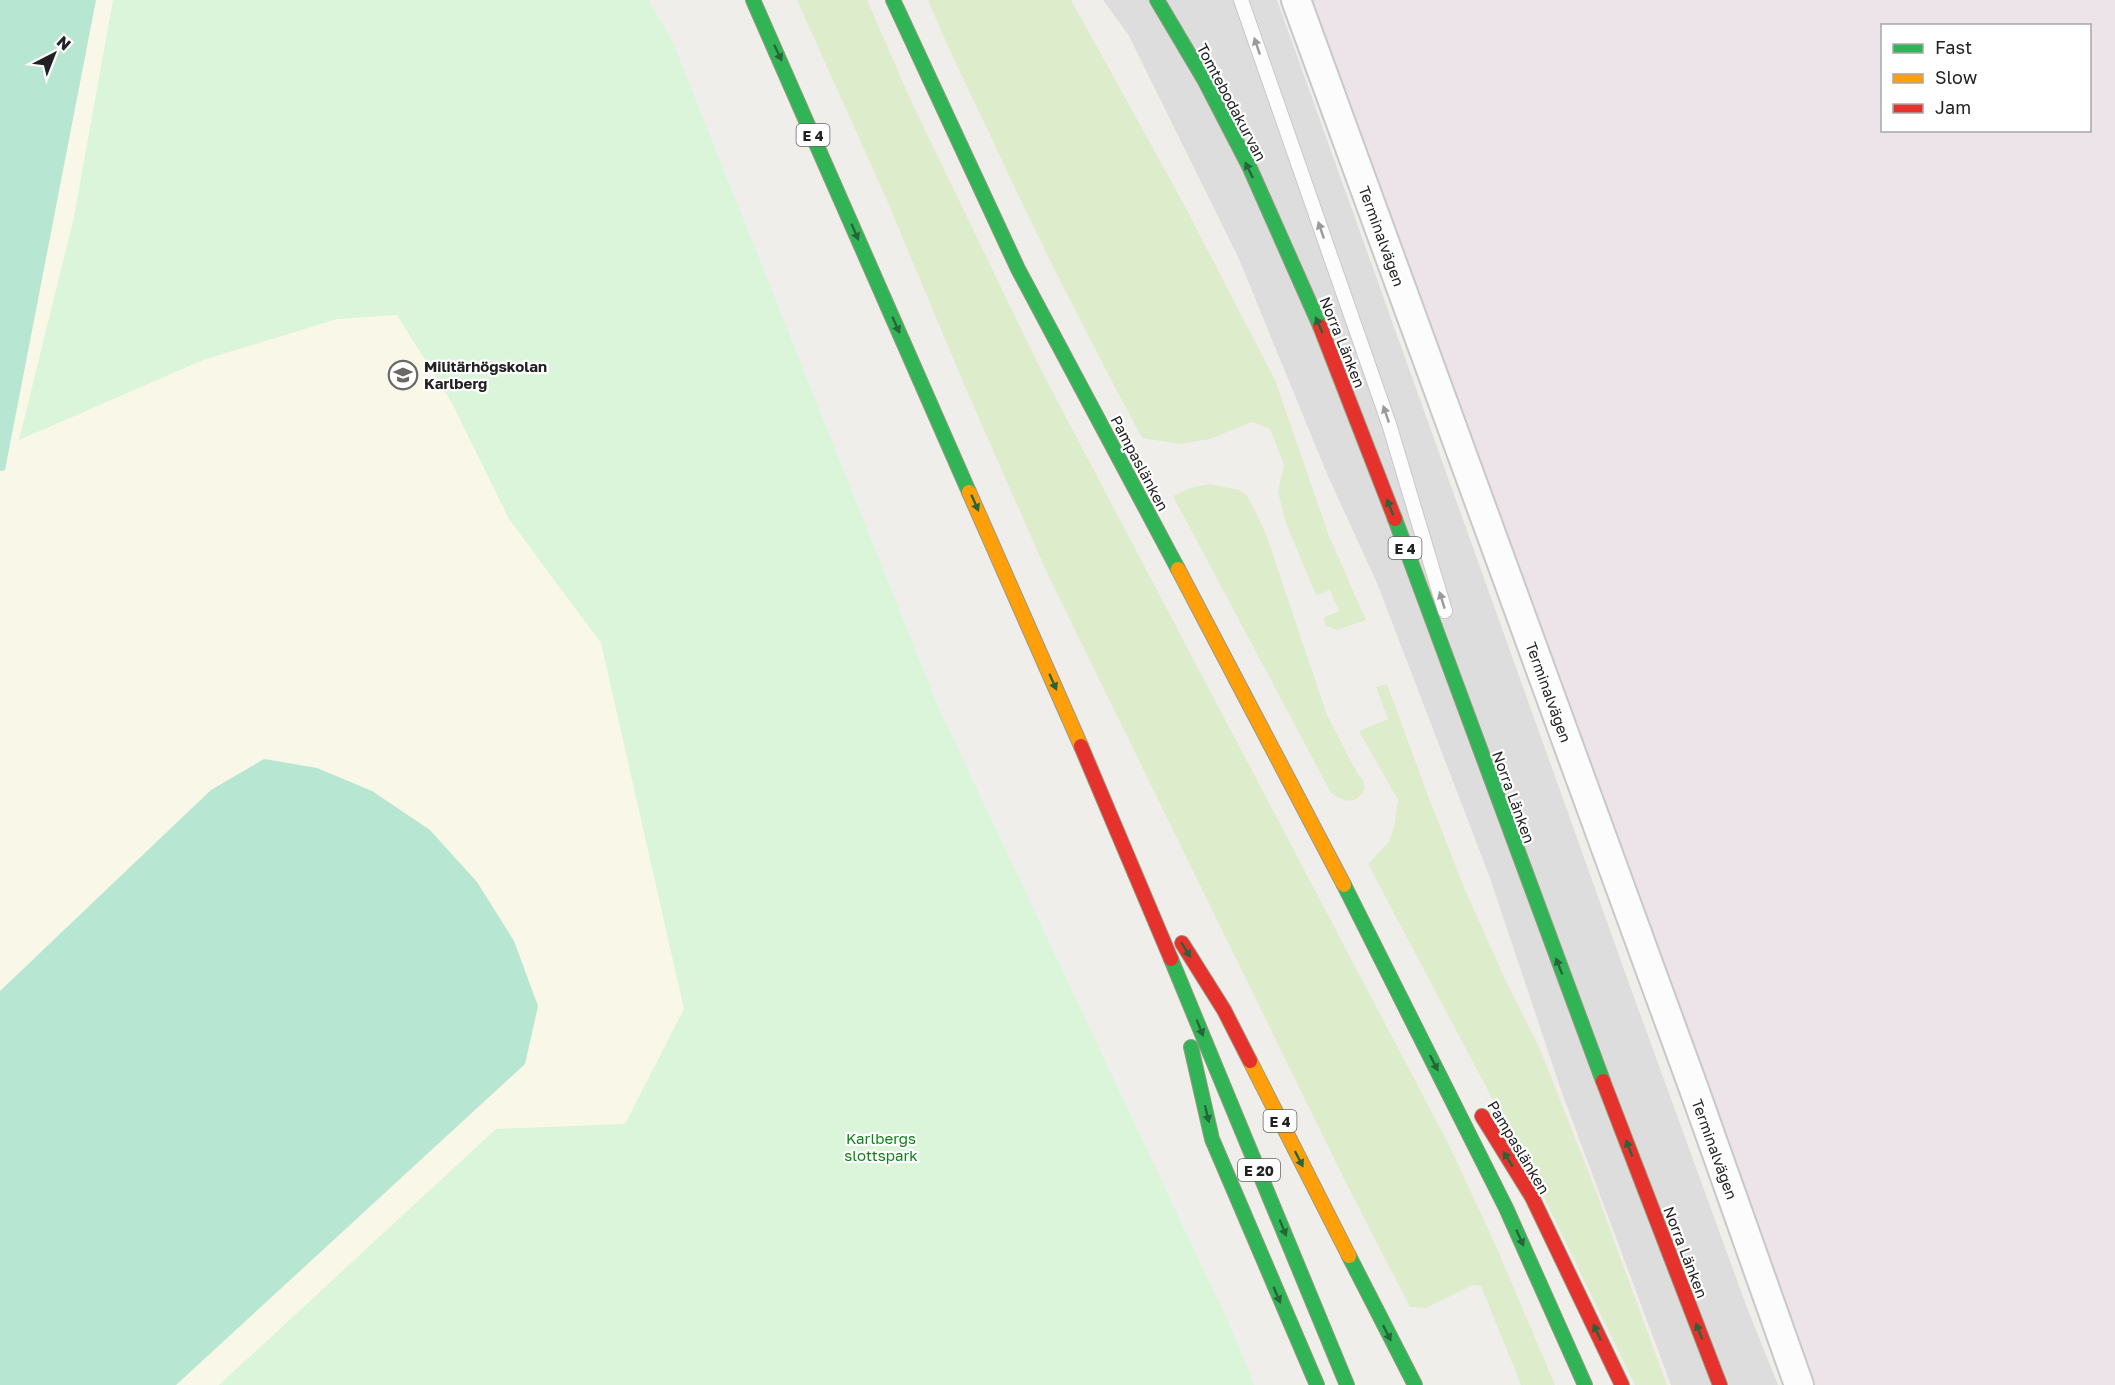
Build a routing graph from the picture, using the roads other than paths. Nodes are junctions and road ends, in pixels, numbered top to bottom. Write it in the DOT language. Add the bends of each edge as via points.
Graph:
graph roads {
  1 [pos="753,0"];
  2 [pos="893,0"];
  3 [pos="1157,0"];
  4 [pos="1241,0"];
  5 [pos="1296,0"];
  6 [pos="1275,222"];
  7 [pos="1133,865"];
  8 [pos="1526,878"];
  9 [pos="1370,936"];
  10 [pos="1170,955"];
  11 [pos="1445,1056"];
  12 [pos="1476,1107"];
  13 [pos="1317,1385"];
  14 [pos="1347,1385"];
  15 [pos="1414,1385"];
  16 [pos="1585,1385"];
  17 [pos="1622,1385"];
  18 [pos="1720,1385"];
  19 [pos="1799,1385"];
  1 -- 7 [label="main road, E 4, one-way"];
  2 -- 9 [label="main road, Pampaslänken" via="1018,269"];
  6 -- 3 [label="main road, Tomtebodakurvan / E 4, one-way"];
  8 -- 4 [label="lane, one-way" via="1389,424"];
  5 -- 19 [label="street, Terminalvägen"];
  8 -- 6 [label="main road, Norra Länken / E 4, one-way" via="1356,418"];
  7 -- 10 [label="main road, E 20"];
  7 -- 15 [label="main road, E 4, one-way" via="1224,1010"];
  18 -- 8 [label="main road, Norra Länken / E 4, one-way"];
  9 -- 11 [label="main road, Pampaslänken"];
  9 -- 16 [label="main road, Pampaslänken, one-way" via="1506,1208"];
  10 -- 13 [label="main road, one-way" via="1212,1139"];
  10 -- 14 [label="main road, E 20, one-way"];
  17 -- 12 [label="main road, Pampaslänken, one-way" via="1532,1197"];
}
